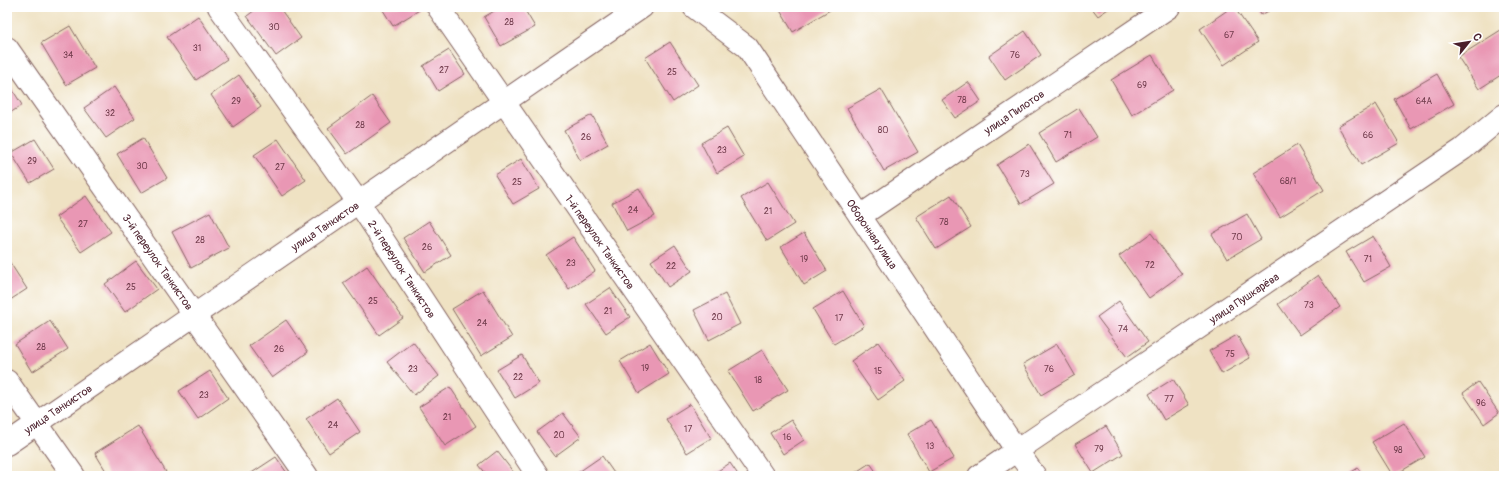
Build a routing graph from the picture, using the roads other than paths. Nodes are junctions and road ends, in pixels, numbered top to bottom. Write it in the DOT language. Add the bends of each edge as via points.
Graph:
graph roads {
  1 [pos="218,7"];
  2 [pos="438,7"];
  3 [pos="642,7"];
  4 [pos="694,7"];
  5 [pos="1168,7"];
  6 [pos="7,48"];
  7 [pos="504,103"];
  8 [pos="1504,115"];
  9 [pos="359,203"];
  10 [pos="860,216"];
  11 [pos="195,315"];
  12 [pos="7,381"];
  13 [pos="36,423"];
  14 [pos="7,444"];
  15 [pos="1017,452"];
  16 [pos="74,476"];
  17 [pos="307,476"];
  18 [pos="538,476"];
  19 [pos="763,476"];
  20 [pos="980,476"];
  21 [pos="1036,476"];
  1 -- 9 [label="street, 2-й переулок Танкистов"];
  2 -- 7 [label="street, 1-й переулок Танкистов"];
  3 -- 7 [label="street, улица Танкистов"];
  4 -- 10 [label="street, Оборонная улица" via="747,47"];
  5 -- 10 [label="street, улица Пилотов"];
  6 -- 11 [label="street, 3-й переулок Танкистов"];
  7 -- 9 [label="street, улица Танкистов"];
  7 -- 19 [label="street, 1-й переулок Танкистов"];
  8 -- 15 [label="street, улица Пушкарёва" via="1456,154"];
  9 -- 11 [label="street, улица Танкистов"];
  9 -- 18 [label="street, 2-й переулок Танкистов"];
  10 -- 15 [label="street, Оборонная улица"];
  11 -- 13 [label="street, улица Танкистов"];
  11 -- 17 [label="street, 3-й переулок Танкистов"];
  12 -- 13 [label="street"];
  13 -- 14 [label="street, улица Танкистов"];
  13 -- 16 [label="street"];
  15 -- 20 [label="street, улица Пушкарёва"];
  15 -- 21 [label="street, Оборонная улица"];
}
